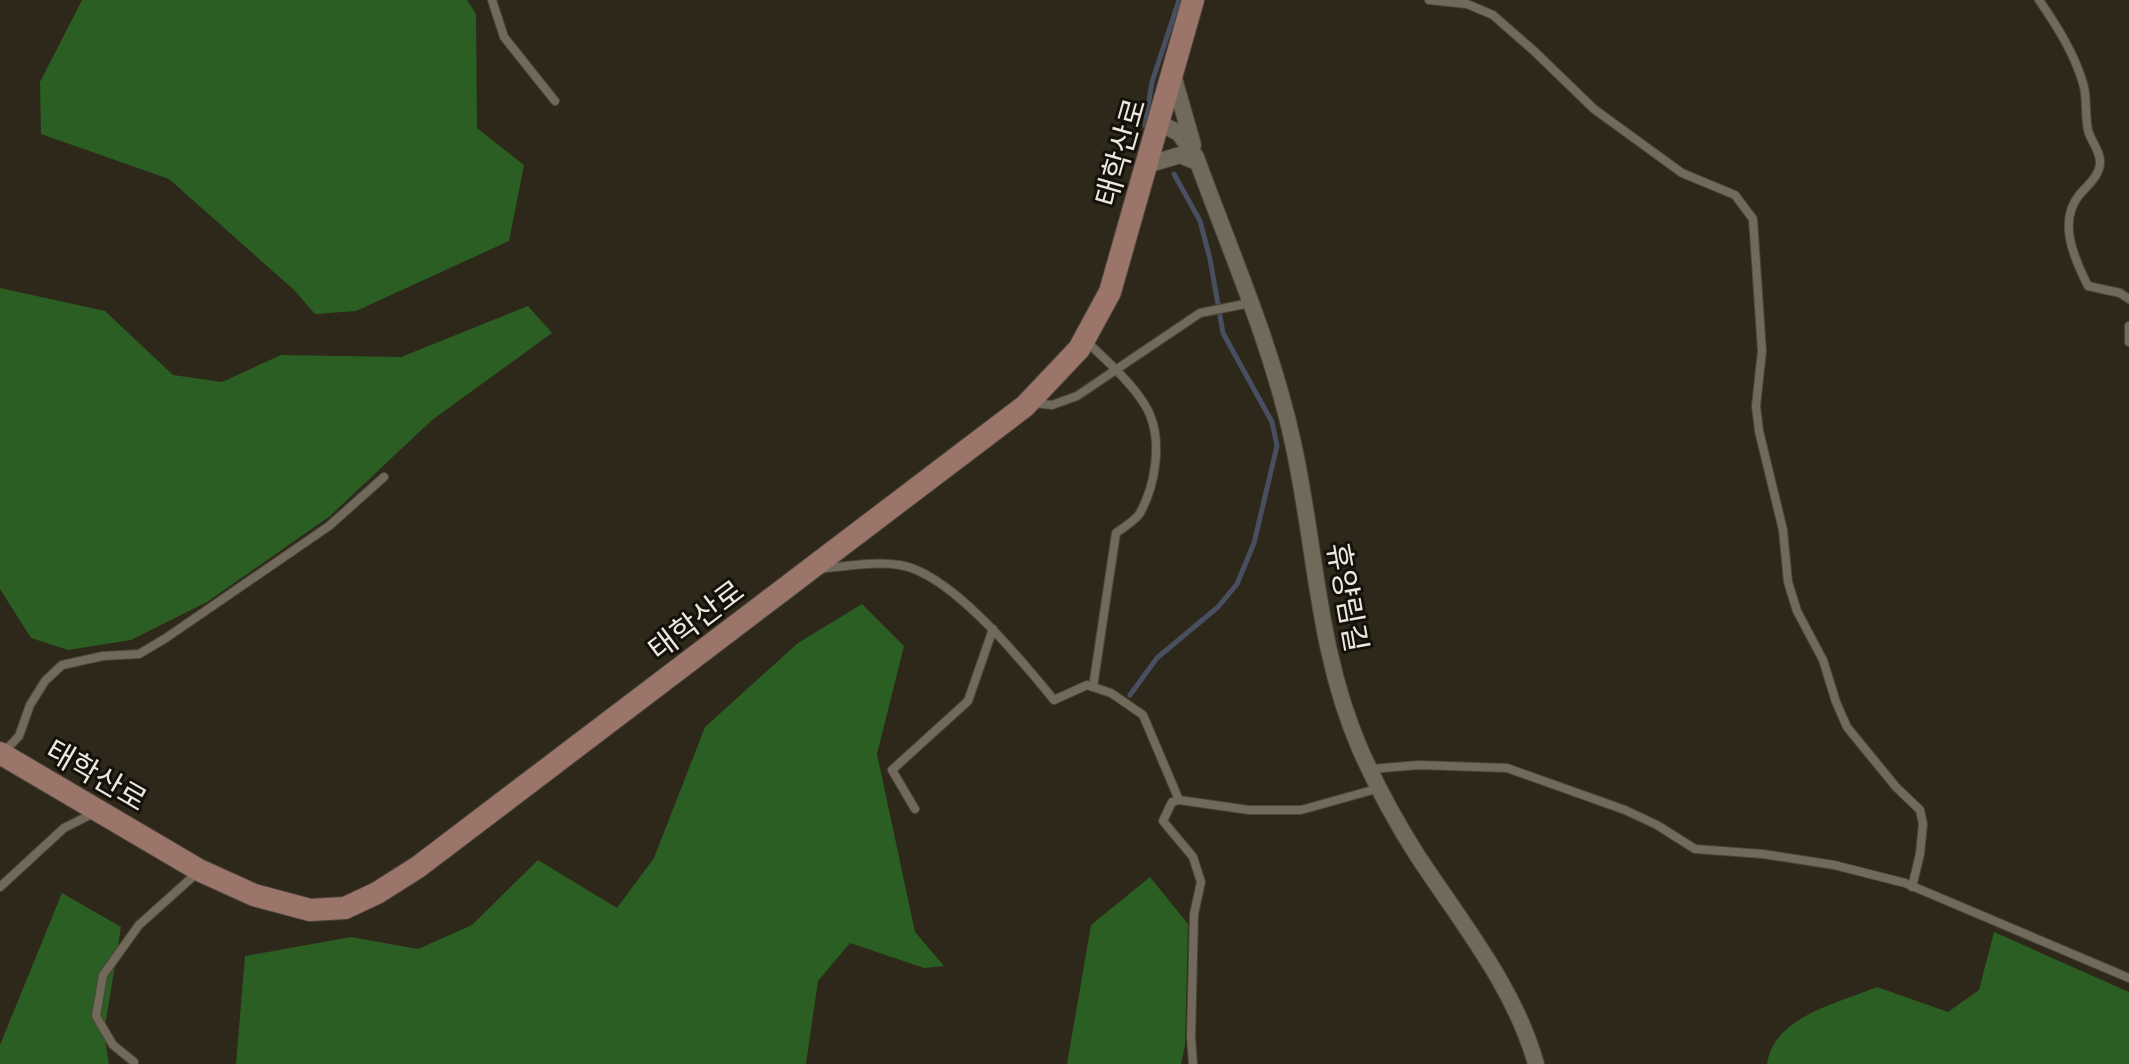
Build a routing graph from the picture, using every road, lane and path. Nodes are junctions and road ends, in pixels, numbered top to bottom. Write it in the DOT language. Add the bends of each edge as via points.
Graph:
graph roads {
  1 [pos="492,0"];
  2 [pos="1193,0"];
  3 [pos="1429,0"];
  4 [pos="2039,0"];
  5 [pos="1172,74"];
  6 [pos="555,101"];
  7 [pos="1159,123"];
  8 [pos="1197,162"];
  9 [pos="1147,165"];
  10 [pos="2129,299"];
  11 [pos="1250,303"];
  12 [pos="2129,326"];
  13 [pos="1085,339"];
  14 [pos="2129,342"];
  15 [pos="1117,371"];
  16 [pos="1029,402"];
  17 [pos="384,477"];
  18 [pos="808,571"];
  19 [pos="993,629"];
  20 [pos="1093,687"];
  21 [pos="1,754"];
  22 [pos="1371,769"];
  23 [pos="1380,788"];
  24 [pos="1179,800"];
  25 [pos="915,809"];
  26 [pos="100,811"];
  27 [pos="199,870"];
  28 [pos="0,887"];
  29 [pos="1912,887"];
  30 [pos="2129,978"];
  31 [pos="134,1062"];
  32 [pos="1193,1064"];
  33 [pos="1536,1064"];
  1 -- 6 [label="lane" via="504,37"];
  2 -- 5 [label="street, 태학산로"];
  3 -- 29 [label="lane" via="1467,4 1493,15 1594,109 1682,173 1735,195 1753,219 1762,351 1756,406 1783,530 1788,582 1847,727 1920,810 1920,854"];
  4 -- 10 [label="lane" via="2077,69 2088,130 2098,150 2096,176 2069,214 2078,265 2088,286"];
  5 -- 7 [label="street, 태학산로"];
  5 -- 8 [label="street"];
  7 -- 8 [label="street, 휴양림길" via="1179,133"];
  7 -- 9 [label="street, 태학산로"];
  8 -- 9 [label="street" via="1180,155"];
  8 -- 11 [label="street, 휴양림길"];
  9 -- 13 [label="street, 태학산로" via="1110,292"];
  11 -- 15 [label="lane" via="1200,313"];
  11 -- 22 [label="street, 휴양림길" via="1293,440 1329,658"];
  12 -- 14 [label="lane"];
  13 -- 15 [label="lane"];
  13 -- 16 [label="street, 태학산로"];
  15 -- 16 [label="lane" via="1052,405"];
  15 -- 20 [label="lane" via="1150,415 1157,451 1139,515 1116,533"];
  16 -- 18 [label="street, 태학산로"];
  17 -- 21 [label="lane" via="329,526 157,644 139,654 62,665 45,681 19,736"];
  18 -- 19 [label="lane" via="901,565 930,576"];
  18 -- 27 [label="street, 태학산로" via="431,858 377,893 345,908 310,910 254,895"];
  19 -- 20 [label="lane" via="1054,700"];
  19 -- 25 [label="lane" via="968,701 892,770"];
  20 -- 24 [label="lane" via="1143,715"];
  21 -- 26 [label="street, 태학산로"];
  22 -- 23 [label="street, 휴양림길"];
  22 -- 29 [label="lane" via="1507,768 1625,810 1695,849 1834,865"];
  23 -- 24 [label="lane" via="1301,810 1249,810"];
  23 -- 33 [label="street, 휴양림길" via="1513,1004"];
  24 -- 32 [label="lane" via="1172,802 1163,821 1193,857 1201,882 1194,914"];
  26 -- 27 [label="street, 태학산로"];
  26 -- 28 [label="lane" via="64,828"];
  27 -- 31 [label="lane" via="139,925 103,975 96,1016 113,1045"];
  29 -- 30 [label="lane"];
}
